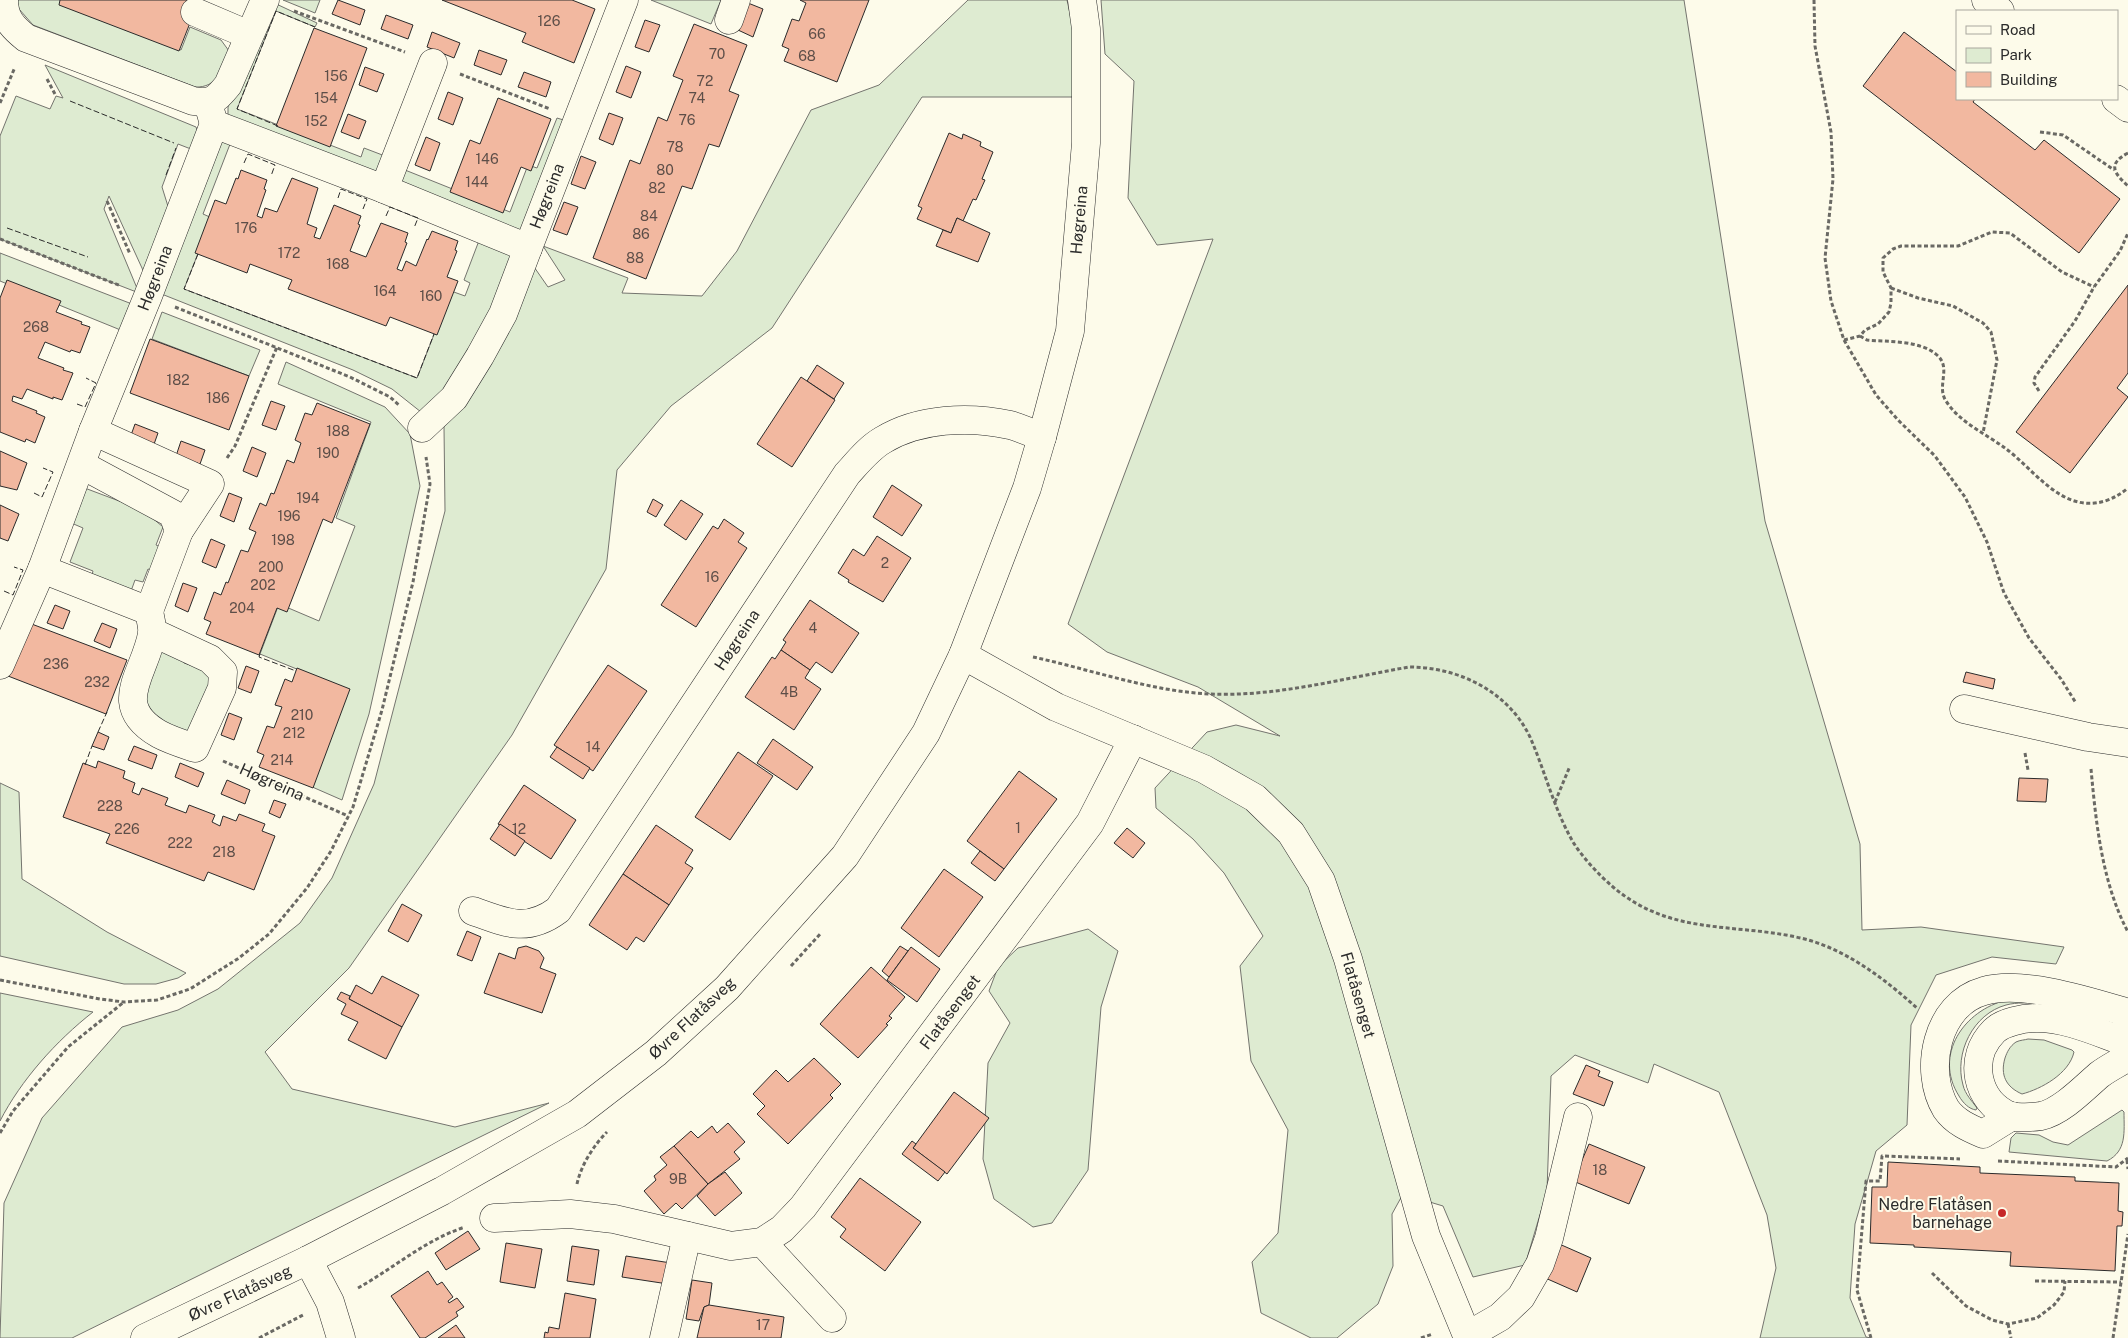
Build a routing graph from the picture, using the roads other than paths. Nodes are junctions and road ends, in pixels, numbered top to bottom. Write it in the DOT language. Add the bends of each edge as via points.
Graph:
graph roads {
  1 [pos="4,0"];
  2 [pos="265,0"];
  3 [pos="624,0"];
  4 [pos="1082,0"];
  5 [pos="1986,0"];
  6 [pos="1999,10"];
  7 [pos="195,12"];
  8 [pos="249,35"];
  9 [pos="433,63"];
  10 [pos="2117,100"];
  11 [pos="2128,108"];
  12 [pos="211,114"];
  13 [pos="384,189"];
  14 [pos="528,248"];
  15 [pos="422,428"];
  16 [pos="93,431"];
  17 [pos="1042,437"];
  18 [pos="82,465"];
  19 [pos="179,531"];
  20 [pos="42,569"];
  21 [pos="151,622"];
  22 [pos="963,655"];
  23 [pos="0,665"];
  24 [pos="1964,709"];
  25 [pos="1134,739"];
  26 [pos="2128,744"];
  27 [pos="473,911"];
  28 [pos="2128,1022"];
  29 [pos="2128,1043"];
  30 [pos="2128,1057"];
  31 [pos="2012,1116"];
  32 [pos="1578,1117"];
  33 [pos="494,1218"];
  34 [pos="687,1236"];
  35 [pos="762,1242"];
  36 [pos="308,1260"];
  37 [pos="832,1318"];
  38 [pos="1468,1337"];
  39 [pos="145,1338"];
  40 [pos="341,1338"];
  41 [pos="664,1338"];
  1 -- 12 [label="street, Høgreina" via="4,11 12,27 26,38 193,101"];
  2 -- 8 [label="street, Høgreina"];
  3 -- 14 [label="street, Høgreina"];
  4 -- 17 [label="street, Høgreina" via="1086,30 1086,143 1070,321"];
  5 -- 6 [label="street"];
  7 -- 8 [label="street"];
  8 -- 12 [label="street, Høgreina" via="228,85"];
  9 -- 13 [label="street"];
  10 -- 11 [label="street"];
  12 -- 13 [label="street, Høgreina"];
  12 -- 16 [label="street, Høgreina" via="148,296"];
  13 -- 14 [label="street, Høgreina"];
  14 -- 15 [label="street" via="502,314 480,356 454,398"];
  16 -- 18 [label="street, Høgreina"];
  16 -- 19 [label="street" via="210,484"];
  17 -- 22 [label="street, Høgreina" via="1027,488"];
  17 -- 27 [label="street, Høgreina" via="1010,425 948,421 924,423 882,440 847,474 558,910 544,920 524,924 505,923"];
  18 -- 19 [label="street" via="173,514"];
  18 -- 20 [label="street, Høgreina"];
  19 -- 21 [label="street"];
  20 -- 21 [label="street"];
  20 -- 23 [label="street, Høgreina"];
  21 -- 21 [label="street" via="132,695 134,711 160,734 195,748 222,688 222,672 210,659"];
  22 -- 25 [label="street, Flatåsenget" via="1056,706"];
  22 -- 36 [label="street, Øvre Flatåsveg" via="926,733 845,856 727,988 656,1053 577,1114 442,1191"];
  24 -- 26 [label="street"];
  25 -- 35 [label="street, Flatåsenget" via="1090,823 804,1207 782,1229"];
  25 -- 38 [label="street, Flatåsenget" via="1204,770 1255,798 1291,833 1321,881 1348,958 1426,1236"];
  28 -- 31 [label="street" via="2122,1011 2080,999 2011,988 1983,991 1962,1003 1940,1034 1935,1054 1940,1096 1947,1110 1982,1147"];
  29 -- 31 [label="street" via="2070,1024 2037,1018 2014,1021 1995,1030 1983,1046 1977,1065 1980,1085 1993,1104"];
  30 -- 31 [label="street" via="2100,1075 2075,1098 2042,1116"];
  32 -- 38 [label="street" via="1540,1264 1520,1297 1500,1317"];
  33 -- 34 [label="street, Flatåsenget" via="570,1214"];
  34 -- 35 [label="street, Flatåsenget" via="730,1246"];
  34 -- 41 [label="street"];
  35 -- 37 [label="street"];
  36 -- 39 [label="street, Øvre Flatåsveg"];
  36 -- 40 [label="street, Øvre Flatåsveg" via="330,1302"];
}
